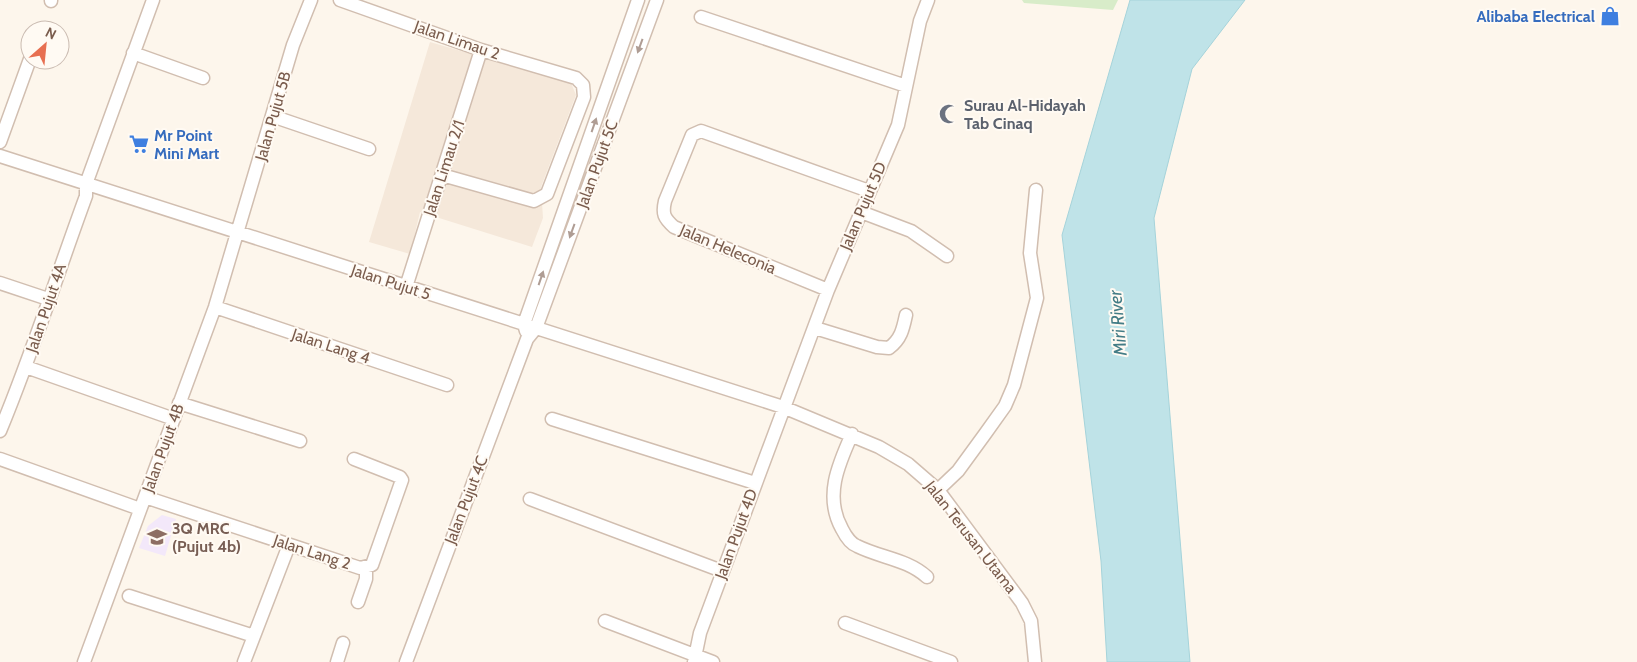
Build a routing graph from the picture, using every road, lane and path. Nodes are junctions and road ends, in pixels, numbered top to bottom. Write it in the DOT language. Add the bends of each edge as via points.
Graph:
graph roads {
  1 [pos="152,0"];
  2 [pos="311,0"];
  3 [pos="340,0"];
  4 [pos="638,0"];
  5 [pos="657,0"];
  6 [pos="928,0"];
  7 [pos="701,16"];
  8 [pos="481,50"];
  9 [pos="133,53"];
  10 [pos="26,70"];
  11 [pos="203,78"];
  12 [pos="906,86"];
  13 [pos="272,116"];
  14 [pos="0,142"];
  15 [pos="370,149"];
  16 [pos="0,156"];
  17 [pos="442,174"];
  18 [pos="86,184"];
  19 [pos="1036,190"];
  20 [pos="869,191"];
  21 [pos="861,212"];
  22 [pos="238,232"];
  23 [pos="947,256"];
  24 [pos="0,283"];
  25 [pos="406,286"];
  26 [pos="828,290"];
  27 [pos="48,300"];
  28 [pos="215,307"];
  29 [pos="906,315"];
  30 [pos="530,326"];
  31 [pos="815,328"];
  32 [pos="26,366"];
  33 [pos="447,385"];
  34 [pos="179,403"];
  35 [pos="783,407"];
  36 [pos="174,419"];
  37 [pos="552,419"];
  38 [pos="0,431"];
  39 [pos="852,434"];
  40 [pos="300,441"];
  41 [pos="0,458"];
  42 [pos="354,459"];
  43 [pos="755,484"];
  44 [pos="938,490"];
  45 [pos="530,499"];
  46 [pos="142,503"];
  47 [pos="289,545"];
  48 [pos="366,567"];
  49 [pos="722,571"];
  50 [pos="927,577"];
  51 [pos="129,596"];
  52 [pos="358,602"];
  53 [pos="605,621"];
  54 [pos="845,623"];
  55 [pos="254,636"];
  56 [pos="343,643"];
  57 [pos="694,659"];
  58 [pos="84,662"];
  59 [pos="244,662"];
  60 [pos="337,662"];
  61 [pos="406,662"];
  62 [pos="713,662"];
  63 [pos="952,662"];
  64 [pos="1036,662"];
  1 -- 9 [label="street, Jalan Pujut 4A"];
  2 -- 13 [label="street, Jalan Pujut 5B" via="293,45"];
  3 -- 8 [label="street, Jalan Limau 2"];
  30 -- 4 [label="street, Jalan Pujut 5C, one-way"];
  5 -- 30 [label="street, Jalan Pujut 5C, one-way"];
  6 -- 12 [label="street, Jalan Pujut 5D" via="920,21"];
  7 -- 12 [label="street"];
  8 -- 17 [label="street, Jalan Limau 2/1"];
  8 -- 17 [label="street, Jalan Limau 2" via="576,78 583,85 584,97 548,194 541,199 534,201"];
  9 -- 11 [label="street"];
  9 -- 18 [label="street, Jalan Pujut 4A"];
  10 -- 14 [label="street"];
  12 -- 20 [label="street, Jalan Pujut 5D" via="898,125"];
  13 -- 15 [label="street"];
  13 -- 22 [label="street, Jalan Pujut 5B"];
  16 -- 18 [label="street, Jalan Pujut 5"];
  17 -- 25 [label="street, Jalan Limau 2/1"];
  18 -- 22 [label="street, Jalan Pujut 5"];
  18 -- 27 [label="street, Jalan Pujut 4A" via="86,196"];
  19 -- 44 [label="street" via="1030,253 1037,298 1014,385 1005,406 985,434 958,471"];
  20 -- 21 [label="street, Jalan Pujut 5D"];
  20 -- 26 [label="street, Jalan Heleconia" via="702,131 692,135 675,176 662,211 664,218 674,227"];
  21 -- 23 [label="street" via="911,231"];
  21 -- 26 [label="street, Jalan Pujut 5D"];
  22 -- 25 [label="street, Jalan Pujut 5"];
  22 -- 28 [label="street, Jalan Pujut 4B"];
  24 -- 27 [label="street"];
  25 -- 30 [label="street, Jalan Pujut 5"];
  26 -- 31 [label="street, Jalan Pujut 5D"];
  27 -- 32 [label="street, Jalan Pujut 4A"];
  28 -- 33 [label="street, Jalan Lang 4"];
  28 -- 34 [label="street, Jalan Pujut 4B"];
  29 -- 31 [label="street" via="902,333 889,348"];
  30 -- 35 [label="street, Jalan Pujut 5"];
  30 -- 61 [label="street, Jalan Pujut 4C"];
  31 -- 35 [label="street, Jalan Pujut 5D"];
  32 -- 36 [label="street"];
  32 -- 38 [label="street, Jalan Pujut 4A"];
  34 -- 36 [label="street, Jalan Pujut 4B"];
  34 -- 40 [label="street"];
  35 -- 39 [label="street, Jalan Terusan Utama"];
  35 -- 43 [label="street, Jalan Pujut 4D"];
  36 -- 46 [label="street, Jalan Pujut 4B"];
  37 -- 43 [label="street"];
  39 -- 44 [label="street, Jalan Terusan Utama" via="908,464"];
  39 -- 50 [label="street" via="838,466 832,497 839,524 855,546 915,566"];
  41 -- 46 [label="street, Jalan Lang 2"];
  42 -- 48 [label="street, Jalan Lang 2" via="402,480 372,565"];
  43 -- 49 [label="street, Jalan Pujut 4D"];
  44 -- 64 [label="street, Jalan Terusan Utama" via="1022,603 1031,621"];
  45 -- 49 [label="street"];
  46 -- 47 [label="street, Jalan Lang 2"];
  46 -- 58 [label="street, Jalan Pujut 4B"];
  47 -- 48 [label="street, Jalan Lang 2" via="360,568"];
  47 -- 55 [label="street"];
  48 -- 52 [label="street" via="366,579"];
  49 -- 57 [label="street, Jalan Pujut 4D"];
  51 -- 55 [label="street"];
  53 -- 57 [label="street"];
  54 -- 63 [label="street"];
  55 -- 59 [label="street"];
  56 -- 60 [label="street"];
  57 -- 62 [label="street"];
}
